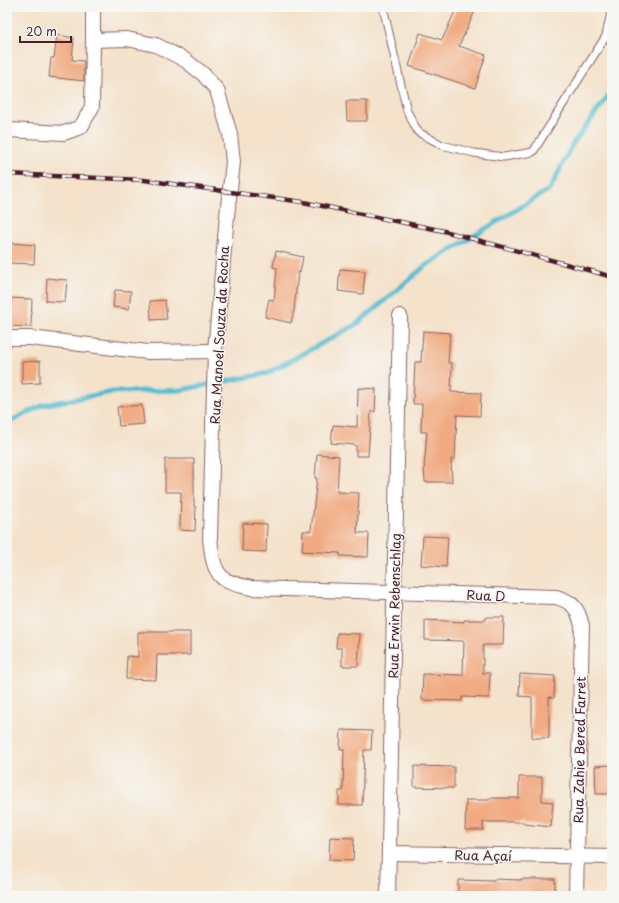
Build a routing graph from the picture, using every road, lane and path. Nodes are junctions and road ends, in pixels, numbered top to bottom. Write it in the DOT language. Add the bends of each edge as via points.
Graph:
graph roads {
  1 [pos="93,7"];
  2 [pos="383,7"];
  3 [pos="612,8"];
  4 [pos="93,40"];
  5 [pos="7,130"];
  6 [pos="400,316"];
  7 [pos="7,338"];
  8 [pos="215,351"];
  9 [pos="395,592"];
  10 [pos="574,606"];
  11 [pos="389,853"];
  12 [pos="577,856"];
  13 [pos="612,857"];
  14 [pos="388,896"];
  15 [pos="576,896"];
  1 -- 4 [label="street"];
  2 -- 3 [label="lane" via="407,111 418,132 442,145 504,157 533,152 606,36"];
  4 -- 5 [label="street" via="92,107 81,127 64,133"];
  4 -- 8 [label="street, Rua Manoel Souza da Rocha" via="127,39 156,45 185,60 203,74 217,90 230,134 233,162"];
  6 -- 9 [label="street, Rua Erwin Rebenschlag"];
  7 -- 8 [label="street" via="30,338 148,352"];
  8 -- 9 [label="street, Rua Manoel Souza da Rocha" via="210,540 213,559 221,577 251,588"];
  9 -- 10 [label="street, Rua D" via="556,597 567,600"];
  9 -- 11 [label="street, Rua Erwin Rebenschlag"];
  10 -- 12 [label="street, Rua Zahie Bered Farret" via="582,626"];
  11 -- 12 [label="street, Rua Açaí"];
  11 -- 14 [label="street, Rua Erwin Rebenschlag"];
  12 -- 13 [label="street, Rua Açaí"];
  12 -- 15 [label="street, Rua Zahie Bered Farret"];
}
